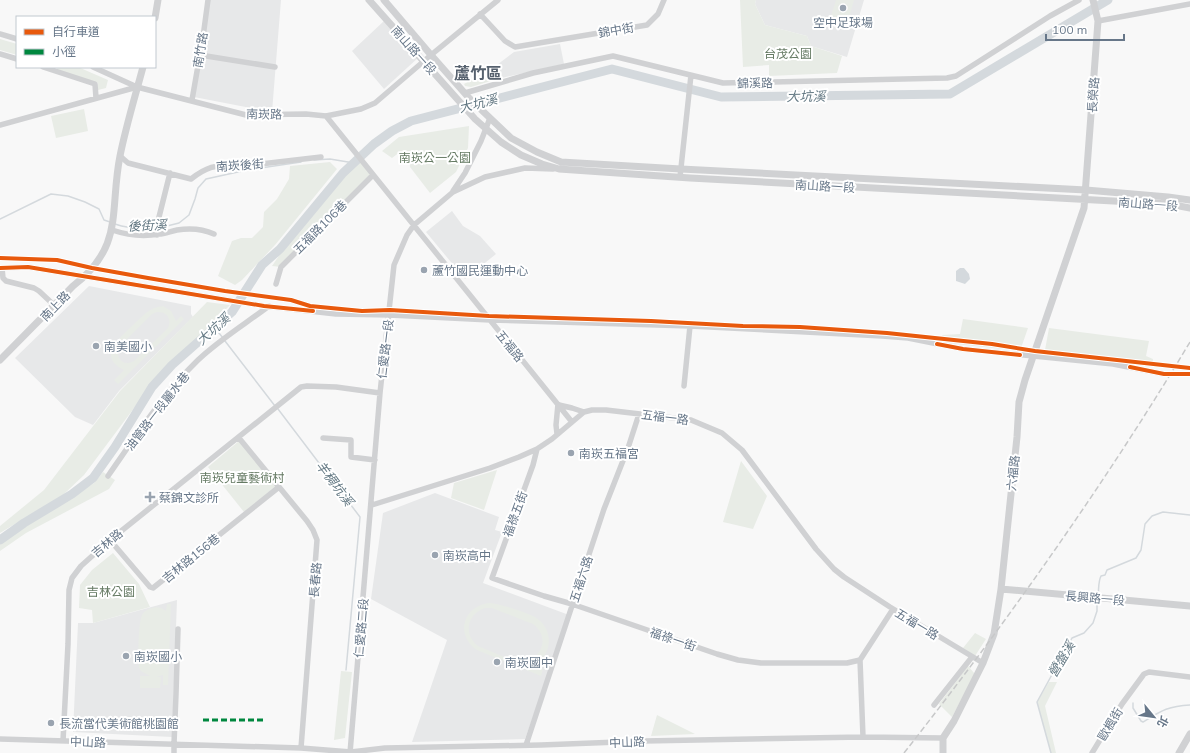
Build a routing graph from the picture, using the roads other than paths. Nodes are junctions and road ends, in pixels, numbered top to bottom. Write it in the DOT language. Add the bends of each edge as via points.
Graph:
graph roads {
  1 [pos="158,0"];
  2 [pos="208,0"];
  3 [pos="369,0"];
  4 [pos="384,0"];
  5 [pos="498,0"];
  6 [pos="664,0"];
  7 [pos="1080,0"];
  8 [pos="1093,0"];
  9 [pos="1190,4"];
  10 [pos="480,14"];
  11 [pos="155,16"];
  12 [pos="1098,19"];
  13 [pos="0,34"];
  14 [pos="16,39"];
  15 [pos="0,54"];
  16 [pos="200,55"];
  17 [pos="431,55"];
  18 [pos="16,59"];
  19 [pos="424,61"];
  20 [pos="274,67"];
  21 [pos="46,68"];
  22 [pos="94,68"];
  23 [pos="143,68"];
  24 [pos="691,75"];
  25 [pos="137,87"];
  26 [pos="467,95"];
  27 [pos="96,98"];
  28 [pos="192,100"];
  29 [pos="326,116"];
  30 [pos="490,118"];
  31 [pos="0,125"];
  32 [pos="485,128"];
  33 [pos="120,156"];
  34 [pos="321,157"];
  35 [pos="559,169"];
  36 [pos="681,170"];
  37 [pos="170,173"];
  38 [pos="373,175"];
  39 [pos="802,176"];
  40 [pos="680,177"];
  41 [pos="802,184"];
  42 [pos="1086,190"];
  43 [pos="453,192"];
  44 [pos="1085,200"];
  45 [pos="1190,200"];
  46 [pos="1190,208"];
  47 [pos="414,225"];
  48 [pos="112,226"];
  49 [pos="157,234"];
  50 [pos="214,234"];
  51 [pos="1,268"];
  52 [pos="86,277"];
  53 [pos="276,284"];
  54 [pos="55,306"];
  55 [pos="266,306"];
  56 [pos="390,315"];
  57 [pos="490,320"];
  58 [pos="690,326"];
  59 [pos="1034,356"];
  60 [pos="0,360"];
  61 [pos="1190,374"];
  62 [pos="684,386"];
  63 [pos="380,393"];
  64 [pos="558,405"];
  65 [pos="584,412"];
  66 [pos="639,414"];
  67 [pos="572,422"];
  68 [pos="557,434"];
  69 [pos="239,438"];
  70 [pos="323,438"];
  71 [pos="537,449"];
  72 [pos="375,460"];
  73 [pos="108,476"];
  74 [pos="279,487"];
  75 [pos="372,505"];
  76 [pos="110,540"];
  77 [pos="492,578"];
  78 [pos="1001,589"];
  79 [pos="572,604"];
  80 [pos="1190,606"];
  81 [pos="893,610"];
  82 [pos="178,629"];
  83 [pos="972,657"];
  84 [pos="860,660"];
  85 [pos="982,663"];
  86 [pos="1190,677"];
  87 [pos="934,705"];
  88 [pos="1190,734"];
  89 [pos="863,737"];
  90 [pos="942,738"];
  91 [pos="0,739"];
  92 [pos="64,741"];
  93 [pos="174,744"];
  94 [pos="526,745"];
  95 [pos="301,748"];
  96 [pos="350,752"];
  97 [pos="174,753"];
  98 [pos="943,753"];
  99 [pos="1092,753"];
  100 [pos="1179,753"];
  1 -- 11 [label="street"];
  2 -- 16 [label="street, 南竹路"];
  3 -- 19 [label="street, 南山路一段"];
  4 -- 17 [label="street, 南山路一段"];
  5 -- 10 [label="street, 南崁路"];
  6 -- 10 [label="street, 錦中街" via="658,14 647,25 515,47"];
  7 -- 24 [label="street, 錦溪路" via="1050,16 956,76 947,78 723,83"];
  8 -- 12 [label="street, 長榮路"];
  9 -- 12 [label="street"];
  10 -- 17 [label="street, 南崁路"];
  12 -- 42 [label="street, 長榮路"];
  13 -- 14 [label="street"];
  15 -- 18 [label="street"];
  16 -- 20 [label="street"];
  16 -- 28 [label="street, 南竹路"];
  17 -- 19 [label="street, 南崁路"];
  17 -- 26 [label="street, 南山路一段"];
  19 -- 29 [label="street, 南崁路" via="375,103 361,109"];
  19 -- 32 [label="street, 南山路一段"];
  21 -- 27 [label="street" via="95,84"];
  22 -- 25 [label="street"];
  23 -- 25 [label="street, 南上路"];
  24 -- 26 [label="street, 錦溪路" via="613,56 533,73"];
  24 -- 36 [label="street"];
  25 -- 27 [label="street, 南崁路"];
  25 -- 28 [label="street, 南崁路"];
  25 -- 33 [label="street, 南上路"];
  26 -- 30 [label="street, 南山路一段"];
  27 -- 31 [label="street, 南崁路"];
  28 -- 29 [label="street, 南崁路" via="246,115"];
  29 -- 38 [label="street, 五福路"];
  30 -- 32 [label="street, 仁愛路一段"];
  30 -- 36 [label="street, 南山路一段" via="511,138 561,162"];
  32 -- 35 [label="street, 南山路一段" via="520,155"];
  32 -- 43 [label="street, 仁愛路一段" via="465,174"];
  33 -- 37 [label="street, 南崁後街" via="128,163"];
  33 -- 48 [label="street, 南上路"];
  34 -- 37 [label="street, 南崁後街" via="234,167 225,165 208,168 191,179"];
  35 -- 40 [label="street, 南山路一段"];
  35 -- 43 [label="street, 仁愛路一段" via="525,168 485,177"];
  36 -- 39 [label="street, 南山路一段"];
  36 -- 40 [label="street"];
  37 -- 49 [label="street"];
  38 -- 47 [label="street, 五福路"];
  38 -- 53 [label="street, 五福路106巷" via="281,267"];
  39 -- 41 [label="street"];
  39 -- 42 [label="street, 南山路一段"];
  40 -- 41 [label="street, 南山路一段"];
  41 -- 44 [label="street, 南山路一段"];
  42 -- 44 [label="street, 六福路"];
  42 -- 45 [label="street, 南山路一段"];
  43 -- 47 [label="street, 仁愛路一段"];
  44 -- 46 [label="street, 南山路一段" via="1169,204"];
  44 -- 59 [label="street, 六福路"];
  47 -- 56 [label="street, 仁愛路一段" via="394,265"];
  47 -- 57 [label="street, 五福路"];
  48 -- 49 [label="street" via="133,235"];
  48 -- 52 [label="street, 南上路" via="106,249"];
  49 -- 50 [label="street" via="190,229"];
  51 -- 52 [label="street" via="28,267"];
  51 -- 54 [label="street" via="6,281 34,288"];
  52 -- 54 [label="street, 南上路" via="73,286"];
  52 -- 55 [label="street"];
  54 -- 60 [label="street, 南上路"];
  55 -- 56 [label="street" via="336,314"];
  55 -- 73 [label="street, 油管路一段麗水巷" via="199,359 178,381"];
  56 -- 57 [label="street"];
  56 -- 63 [label="street, 仁愛路一段"];
  57 -- 58 [label="street"];
  57 -- 64 [label="street, 五福路"];
  58 -- 59 [label="street" via="908,338 963,349"];
  58 -- 62 [label="street"];
  59 -- 61 [label="street" via="1113,364 1164,374"];
  59 -- 78 [label="street, 六福路" via="1019,402"];
  63 -- 69 [label="street, 吉林路" via="307,386 297,390"];
  63 -- 72 [label="street, 仁愛路一段"];
  64 -- 65 [label="street"];
  64 -- 67 [label="street, 五福路"];
  64 -- 68 [label="street"];
  65 -- 66 [label="street, 五福一路" via="606,410"];
  65 -- 67 [label="street"];
  66 -- 79 [label="street, 五福六路"];
  66 -- 81 [label="street, 五福一路" via="691,420 722,432 747,455 816,549 834,569"];
  67 -- 68 [label="street"];
  68 -- 71 [label="street"];
  69 -- 74 [label="street, 長春路"];
  69 -- 76 [label="street, 吉林路"];
  70 -- 72 [label="street" via="350,440 351,457"];
  71 -- 75 [label="street" via="490,468"];
  71 -- 77 [label="street, 福祿五街"];
  72 -- 75 [label="street, 仁愛路一段"];
  74 -- 76 [label="street, 吉林路156巷" via="153,588"];
  74 -- 95 [label="street, 長春路" via="307,521 317,540"];
  75 -- 96 [label="street, 仁愛路二段"];
  76 -- 92 [label="street, 吉林路" via="81,566 72,578 68,590"];
  77 -- 79 [label="street, 福祿一街"];
  78 -- 80 [label="street, 長興路一段"];
  78 -- 85 [label="street, 六福路" via="994,634"];
  79 -- 84 [label="street, 福祿一街" via="738,660 761,663 847,663"];
  79 -- 94 [label="street, 五福六路"];
  81 -- 83 [label="street, 五福一路"];
  81 -- 84 [label="street"];
  82 -- 93 [label="street"];
  83 -- 85 [label="street, 五福一路"];
  83 -- 87 [label="street"];
  84 -- 89 [label="street"];
  85 -- 90 [label="street, 六福路" via="954,721"];
  86 -- 99 [label="street, 歐楓街" via="1149,672 1144,674"];
  88 -- 100 [label="street"];
  89 -- 90 [label="street, 中山路"];
  89 -- 94 [label="street, 中山路"];
  90 -- 98 [label="street"];
  91 -- 92 [label="street, 中山路"];
  92 -- 93 [label="street, 中山路"];
  93 -- 95 [label="street, 中山路"];
  93 -- 97 [label="street"];
  94 -- 96 [label="street, 中山路" via="385,748"];
  95 -- 96 [label="street, 中山路"];
}
